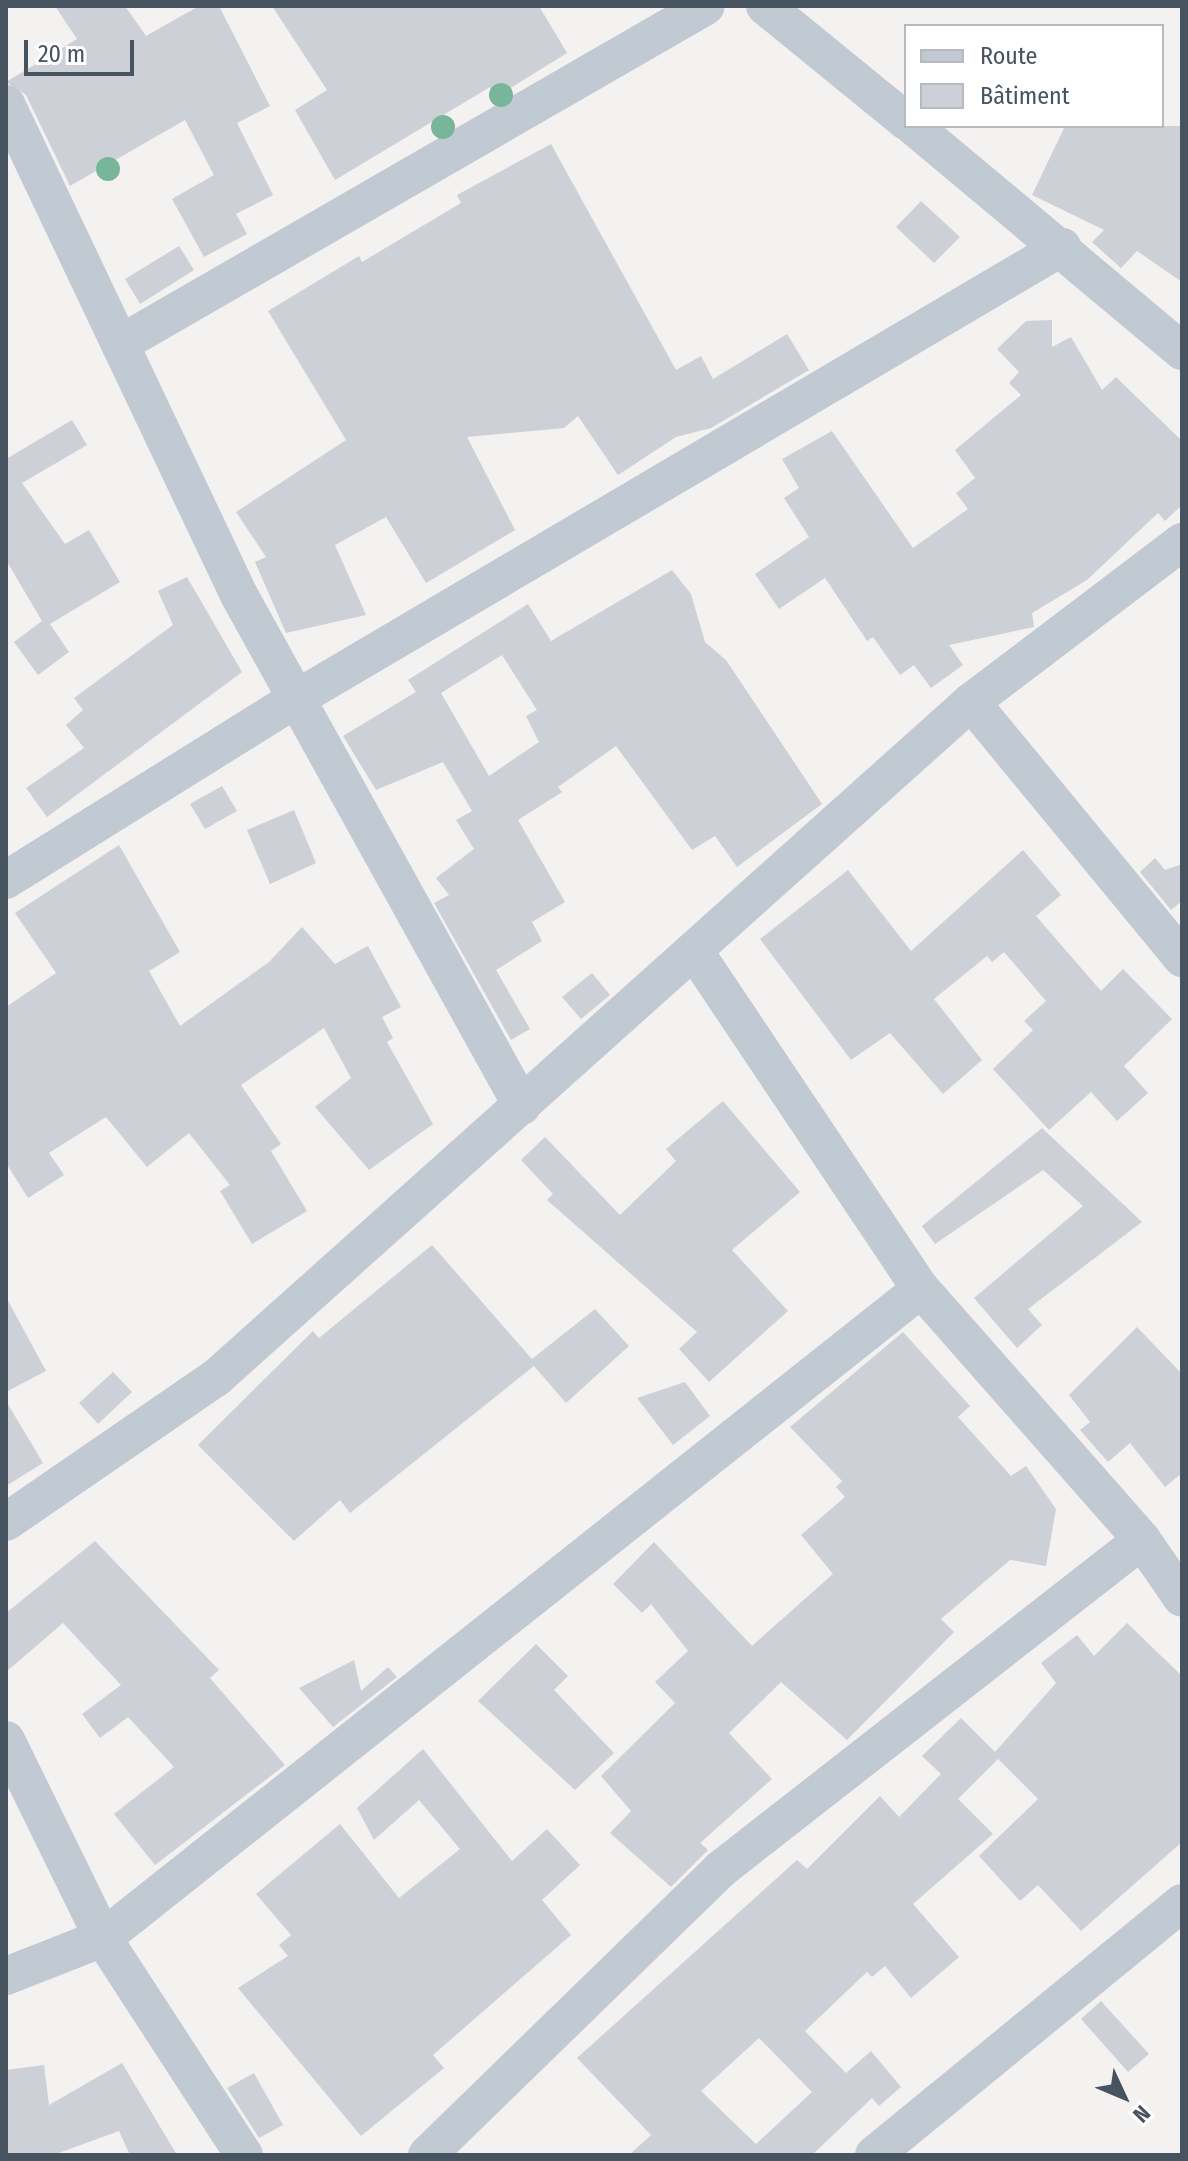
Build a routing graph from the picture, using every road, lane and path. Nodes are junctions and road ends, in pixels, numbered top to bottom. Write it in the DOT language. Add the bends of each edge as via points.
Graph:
graph roads {
  1 [pos="706,6"];
  2 [pos="765,6"];
  3 [pos="6,104"];
  4 [pos="904,119"];
  5 [pos="915,128"];
  6 [pos="1062,247"];
  7 [pos="120,344"];
  8 [pos="1182,351"];
  9 [pos="1182,542"];
  10 [pos="294,700"];
  11 [pos="971,702"];
  12 [pos="6,880"];
  13 [pos="697,955"];
  14 [pos="1182,958"];
  15 [pos="522,1106"];
  16 [pos="921,1289"];
  17 [pos="6,1522"];
  18 [pos="1142,1540"];
  19 [pos="1182,1598"];
  20 [pos="6,1740"];
  21 [pos="1182,1903"];
  22 [pos="103,1938"];
  23 [pos="6,1976"];
  24 [pos="244,2155"];
  25 [pos="427,2155"];
  26 [pos="874,2155"];
  1 -- 7 [label="street"];
  2 -- 4 [label="street"];
  3 -- 7 [label="street"];
  5 -- 6 [label="street"];
  6 -- 8 [label="street"];
  6 -- 10 [label="street"];
  7 -- 10 [label="street"];
  9 -- 11 [label="street"];
  10 -- 12 [label="street"];
  10 -- 15 [label="street"];
  11 -- 13 [label="street"];
  11 -- 14 [label="street"];
  13 -- 15 [label="street"];
  13 -- 16 [label="street"];
  15 -- 17 [label="street" via="217,1377"];
  16 -- 18 [label="street"];
  16 -- 22 [label="street"];
  18 -- 19 [label="street"];
  18 -- 25 [label="street" via="721,1869"];
  20 -- 22 [label="street"];
  21 -- 26 [label="street"];
  22 -- 23 [label="street"];
  22 -- 24 [label="street"];
}
